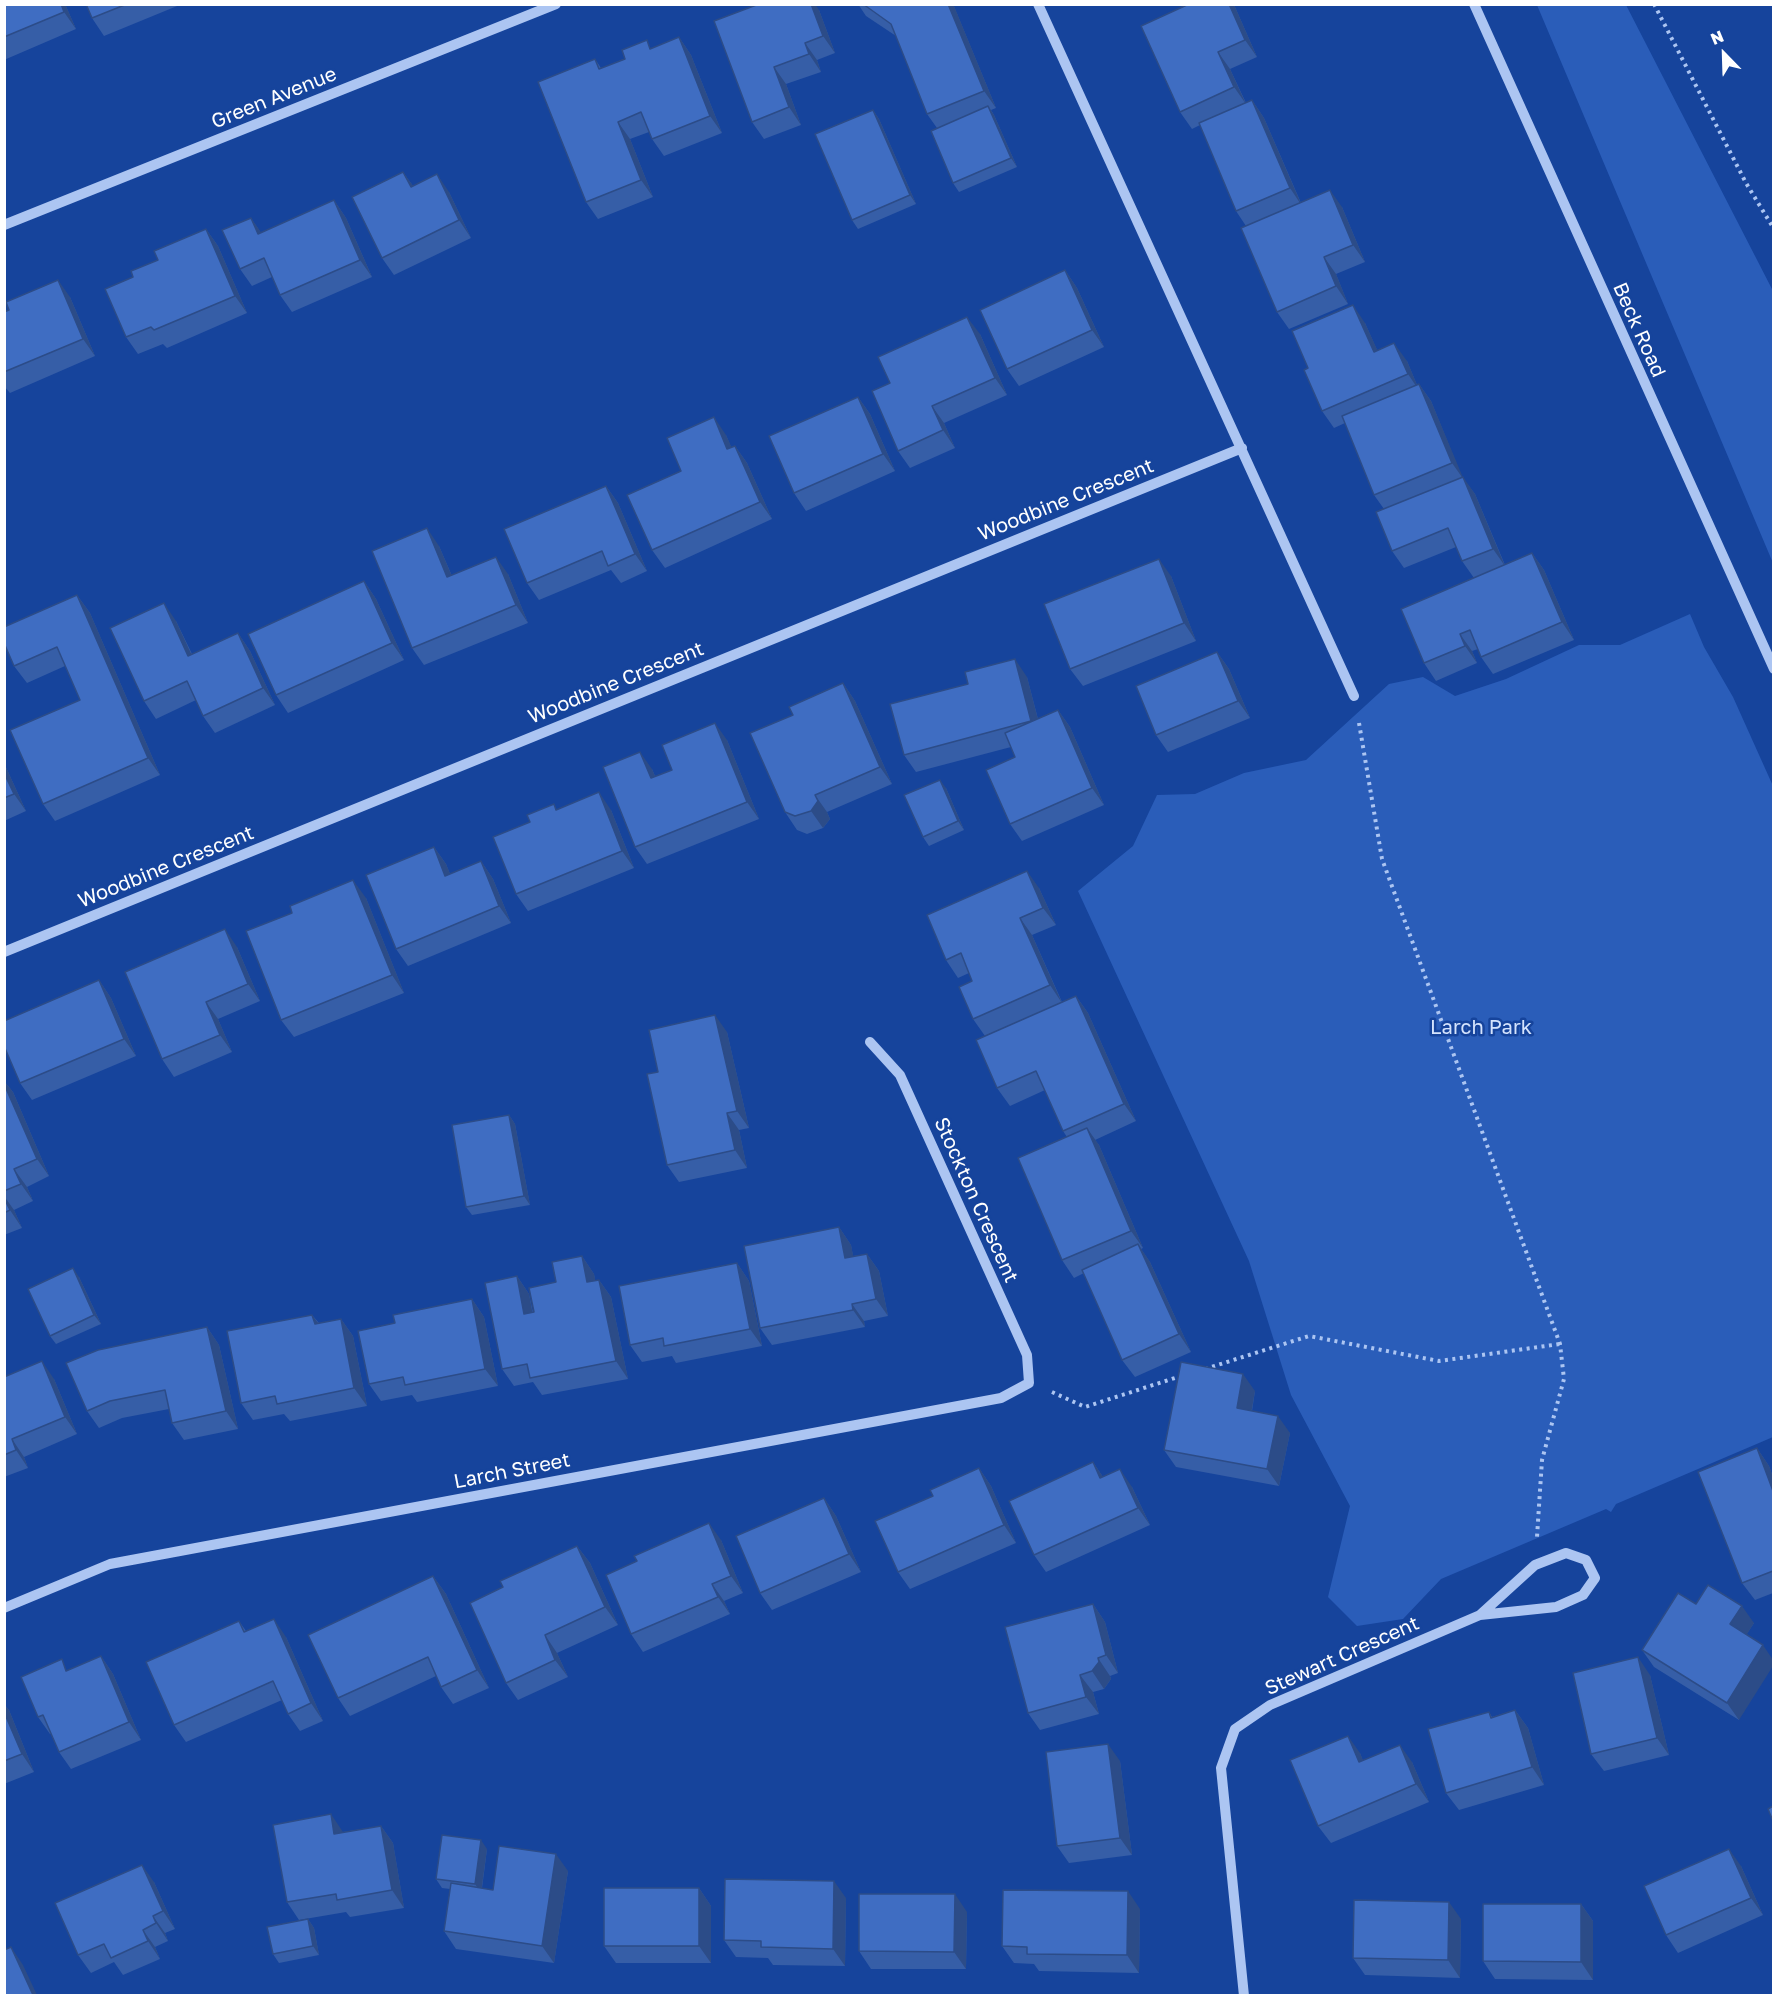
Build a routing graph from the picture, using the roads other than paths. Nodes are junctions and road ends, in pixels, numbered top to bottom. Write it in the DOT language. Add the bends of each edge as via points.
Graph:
graph roads {
  1 [pos="556,4"];
  2 [pos="1038,4"];
  3 [pos="1474,4"];
  4 [pos="4,225"];
  5 [pos="1242,448"];
  6 [pos="1773,669"];
  7 [pos="1354,696"];
  8 [pos="4,952"];
  9 [pos="870,1041"];
  10 [pos="1029,1383"];
  11 [pos="4,1608"];
  12 [pos="1480,1615"];
  13 [pos="1244,1995"];
  1 -- 4 [label="street, Green Avenue"];
  2 -- 5 [label="street"];
  3 -- 6 [label="street, Beck Road"];
  5 -- 7 [label="street"];
  5 -- 8 [label="street, Woodbine Crescent"];
  9 -- 10 [label="street, Stockton Crescent" via="900,1075 1027,1355"];
  10 -- 11 [label="street, Larch Street" via="1001,1398 110,1564"];
  12 -- 12 [label="street, Stewart Crescent" via="1535,1565 1566,1553 1586,1560 1595,1578 1583,1596 1556,1607"];
  12 -- 13 [label="street, Stewart Crescent" via="1270,1705 1236,1729 1221,1768"];
}
